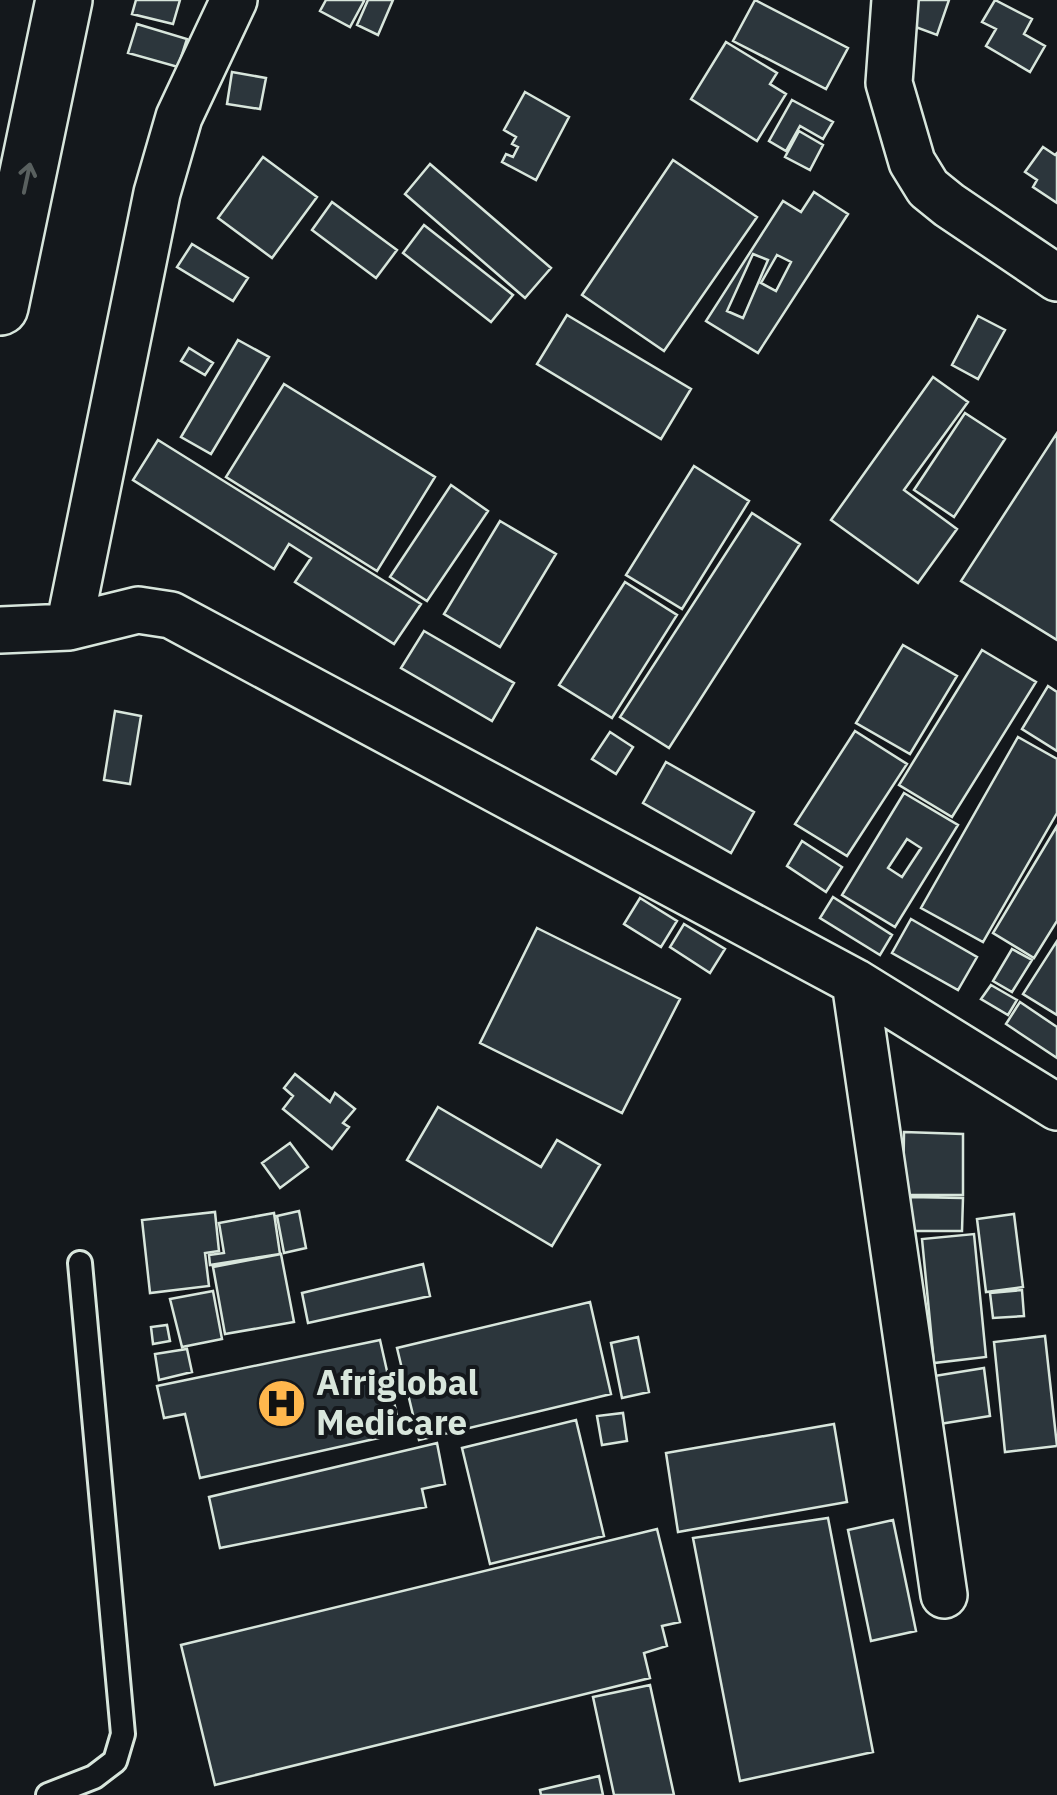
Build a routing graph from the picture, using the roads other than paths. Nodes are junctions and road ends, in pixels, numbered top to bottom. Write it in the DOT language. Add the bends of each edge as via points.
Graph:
graph roads {
  1 [pos="64,0"];
  2 [pos="234,0"];
  3 [pos="895,0"];
  4 [pos="1057,278"];
  5 [pos="0,307"];
  6 [pos="68,627"];
  7 [pos="0,630"];
  8 [pos="854,982"];
  9 [pos="1057,1107"];
  10 [pos="80,1263"];
  11 [pos="944,1595"];
  12 [pos="48,1795"];
  5 -- 1 [label="main road, one-way"];
  2 -- 6 [label="street" via="178,116"];
  3 -- 4 [label="street" via="889,84 912,162 949,205"];
  6 -- 7 [label="street"];
  6 -- 8 [label="street" via="138,610 171,615"];
  8 -- 9 [label="street"];
  8 -- 11 [label="street"];
  10 -- 12 [label="lane" via="122,1734 115,1760 105,1769"];
}
